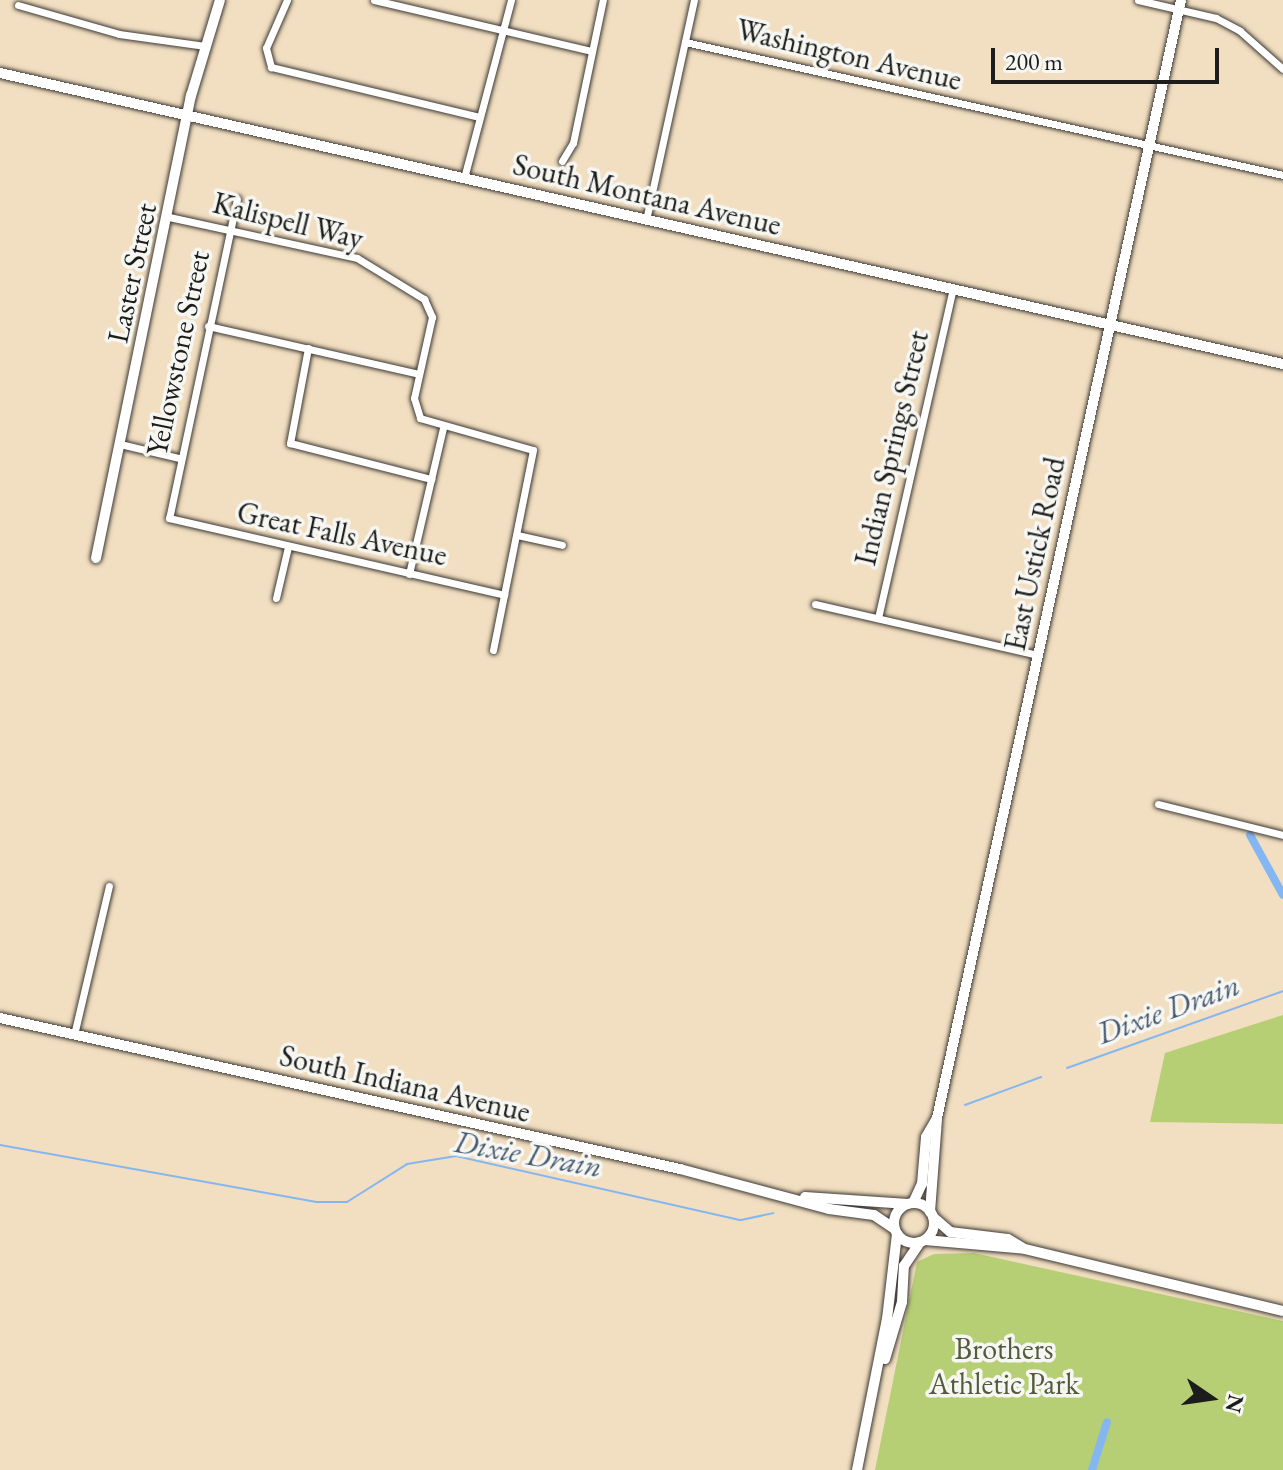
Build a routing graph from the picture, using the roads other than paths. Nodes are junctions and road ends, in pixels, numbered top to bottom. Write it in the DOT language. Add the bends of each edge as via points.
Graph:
graph roads {
  1 [pos="220,0"];
  2 [pos="287,0"];
  3 [pos="374,0"];
  4 [pos="511,0"];
  5 [pos="603,0"];
  6 [pos="694,0"];
  7 [pos="1138,0"];
  8 [pos="18,5"];
  9 [pos="1180,5"];
  10 [pos="505,30"];
  11 [pos="685,42"];
  12 [pos="205,46"];
  13 [pos="592,51"];
  14 [pos="1283,69"];
  15 [pos="0,73"];
  16 [pos="188,116"];
  17 [pos="479,117"];
  18 [pos="1149,146"];
  19 [pos="562,161"];
  20 [pos="1283,175"];
  21 [pos="464,178"];
  22 [pos="237,199"];
  23 [pos="169,217"];
  24 [pos="646,220"];
  25 [pos="229,229"];
  26 [pos="953,289"];
  27 [pos="1110,325"];
  28 [pos="208,326"];
  29 [pos="308,348"];
  30 [pos="1283,364"];
  31 [pos="419,374"];
  32 [pos="443,428"];
  33 [pos="120,444"];
  34 [pos="179,458"];
  35 [pos="431,479"];
  36 [pos="169,518"];
  37 [pos="517,535"];
  38 [pos="562,545"];
  39 [pos="288,547"];
  40 [pos="96,558"];
  41 [pos="409,574"];
  42 [pos="504,595"];
  43 [pos="276,598"];
  44 [pos="815,604"];
  45 [pos="878,618"];
  46 [pos="493,650"];
  47 [pos="1038,655"];
  48 [pos="1158,804"];
  49 [pos="1283,833"];
  50 [pos="109,886"];
  51 [pos="0,1018"];
  52 [pos="74,1035"];
  53 [pos="937,1118"];
  54 [pos="799,1197"];
  55 [pos="910,1204"];
  56 [pos="931,1215"];
  57 [pos="896,1232"];
  58 [pos="922,1241"];
  59 [pos="1025,1249"];
  60 [pos="1283,1311"];
  61 [pos="873,1395"];
  62 [pos="857,1470"];
  1 -- 12 [label="main road, Laster Street"];
  2 -- 17 [label="street" via="266,60 271,67"];
  3 -- 10 [label="street"];
  4 -- 10 [label="street"];
  5 -- 13 [label="street"];
  6 -- 11 [label="street"];
  7 -- 9 [label="street"];
  8 -- 12 [label="street" via="119,34"];
  9 -- 14 [label="street" via="1240,31"];
  9 -- 18 [label="main road, East Ustick Road"];
  10 -- 13 [label="street"];
  10 -- 17 [label="street"];
  11 -- 18 [label="street, Washington Avenue"];
  11 -- 24 [label="street"];
  12 -- 16 [label="main road, Laster Street"];
  13 -- 19 [label="street" via="573,143"];
  15 -- 16 [label="main road, South Montana Avenue"];
  16 -- 21 [label="main road, South Montana Avenue"];
  16 -- 23 [label="main road, Laster Street"];
  17 -- 21 [label="street"];
  18 -- 20 [label="street, Washington Avenue"];
  18 -- 27 [label="main road, East Ustick Road"];
  21 -- 24 [label="main road, South Montana Avenue"];
  22 -- 25 [label="street, Yellowstone Street"];
  23 -- 25 [label="street, Kalispell Way"];
  23 -- 33 [label="main road, Laster Street"];
  24 -- 26 [label="main road, South Montana Avenue"];
  25 -- 28 [label="street, Yellowstone Street"];
  25 -- 31 [label="street, Kalispell Way" via="357,258 430,307"];
  26 -- 27 [label="main road, South Montana Avenue"];
  26 -- 45 [label="street, Indian Springs Street"];
  27 -- 30 [label="main road, South Montana Avenue"];
  27 -- 47 [label="main road, East Ustick Road"];
  28 -- 29 [label="street"];
  28 -- 34 [label="street, Yellowstone Street"];
  29 -- 31 [label="street"];
  29 -- 35 [label="street" via="290,443"];
  31 -- 32 [label="street" via="414,410"];
  32 -- 35 [label="street"];
  32 -- 37 [label="street" via="533,450"];
  33 -- 34 [label="street"];
  33 -- 40 [label="main road, Laster Street"];
  34 -- 36 [label="street, Yellowstone Street"];
  35 -- 41 [label="street"];
  36 -- 39 [label="street, Great Falls Avenue"];
  37 -- 38 [label="street"];
  37 -- 42 [label="street"];
  39 -- 41 [label="street, Great Falls Avenue"];
  39 -- 43 [label="street"];
  41 -- 42 [label="street, Great Falls Avenue"];
  42 -- 46 [label="street"];
  44 -- 45 [label="street"];
  45 -- 47 [label="street"];
  47 -- 53 [label="main road, East Ustick Road"];
  48 -- 49 [label="street"];
  50 -- 52 [label="street"];
  51 -- 52 [label="main road, South Indiana Avenue"];
  52 -- 54 [label="main road, South Indiana Avenue"];
  53 -- 55 [label="main road, East Ustick Road" via="926,1137 922,1184"];
  53 -- 56 [label="main road, East Ustick Road"];
  54 -- 55 [label="main road, South Indiana Avenue"];
  54 -- 57 [label="main road, South Indiana Avenue" via="829,1209 874,1215"];
  55 -- 56 [label="main road"];
  55 -- 57 [label="main road, East Ustick Road" via="896,1214"];
  56 -- 58 [label="main road, East Ustick Road"];
  56 -- 59 [label="main road" via="950,1232 1008,1239"];
  57 -- 58 [label="main road, South Indiana Avenue"];
  57 -- 61 [label="main road"];
  58 -- 59 [label="main road"];
  58 -- 61 [label="main road" via="904,1266 897,1324"];
  59 -- 60 [label="main road"];
  61 -- 62 [label="main road"];
}
